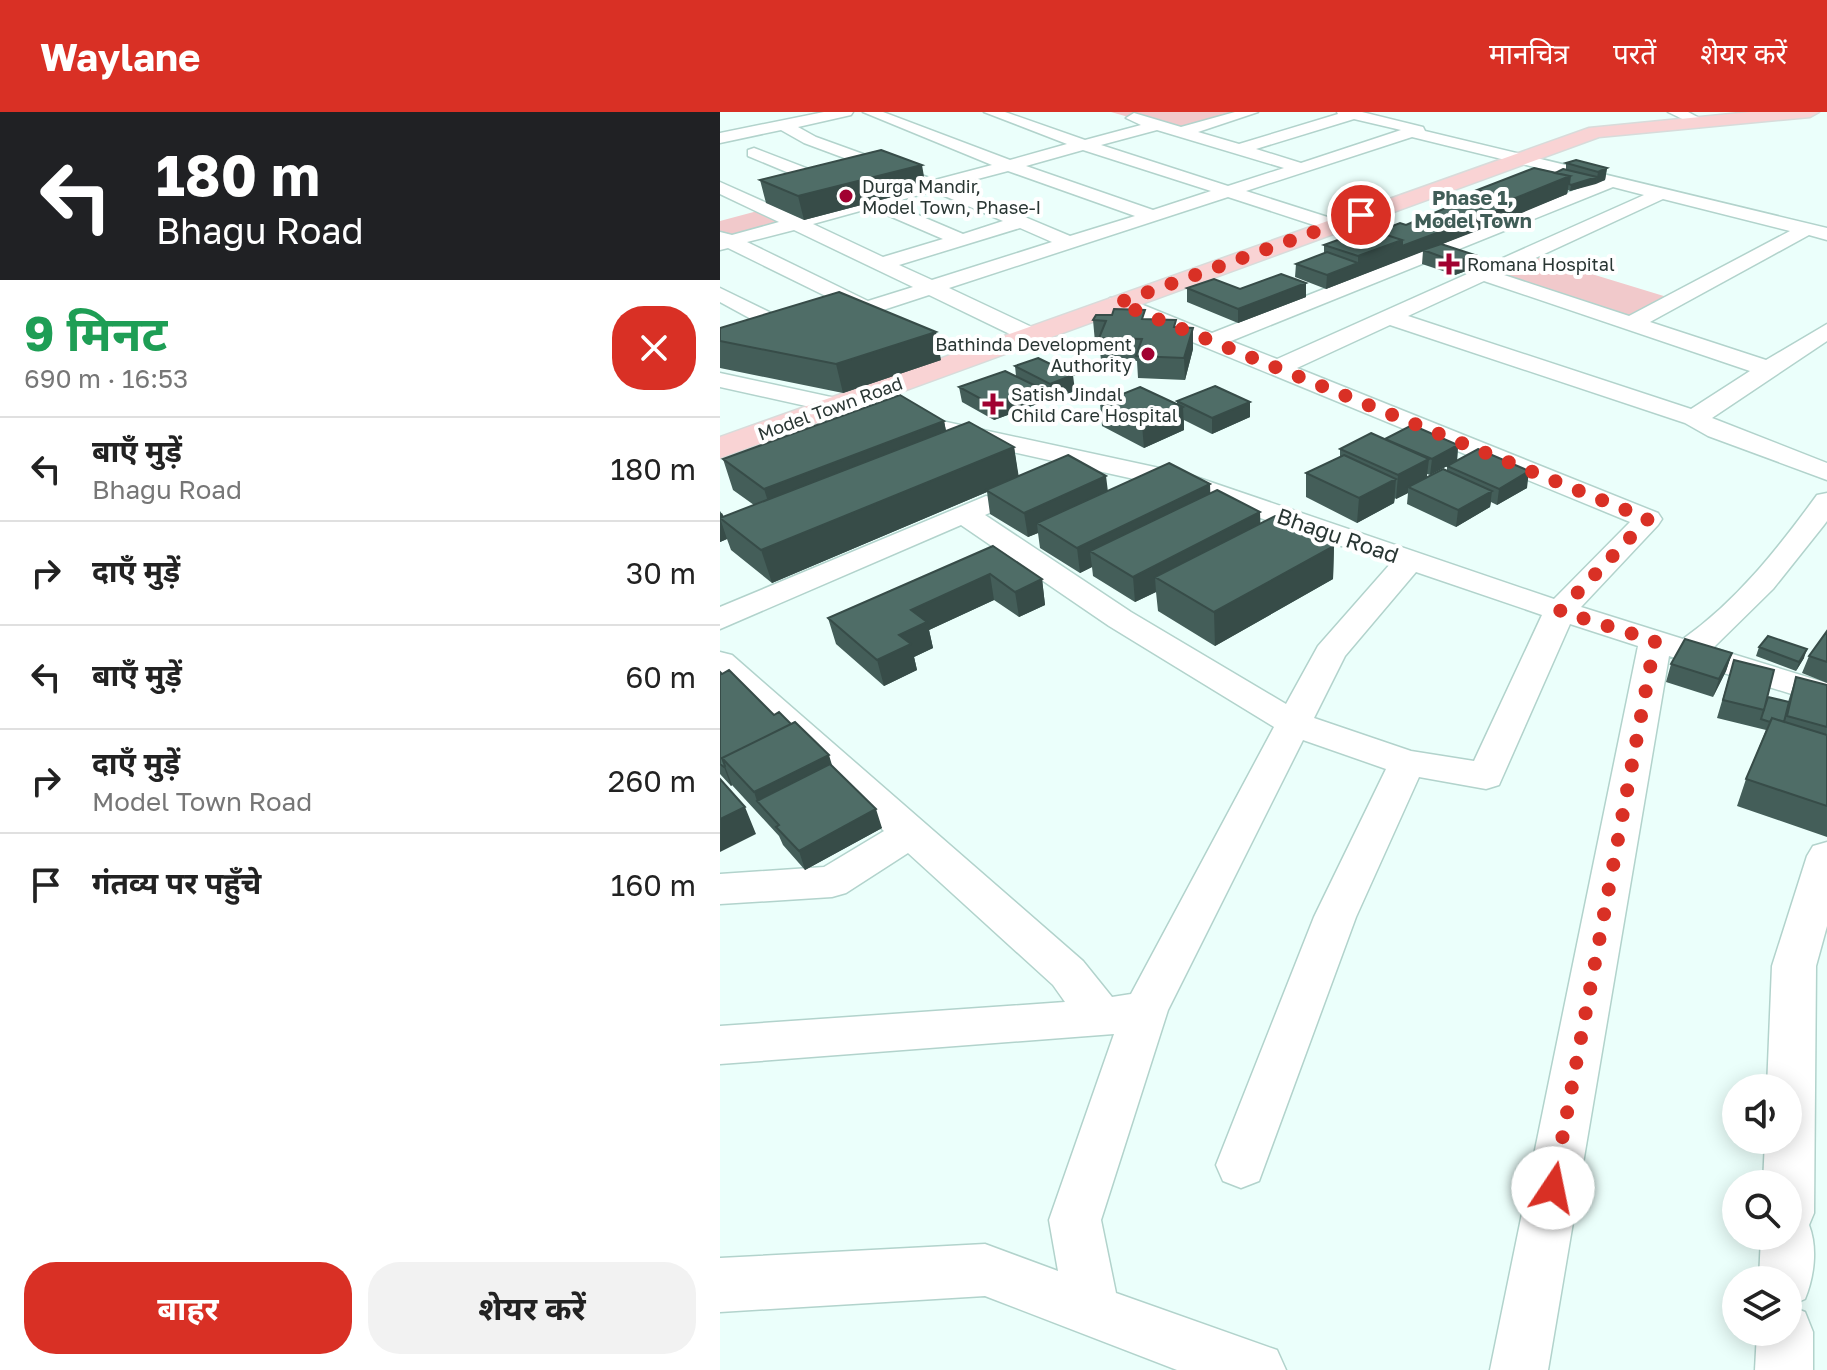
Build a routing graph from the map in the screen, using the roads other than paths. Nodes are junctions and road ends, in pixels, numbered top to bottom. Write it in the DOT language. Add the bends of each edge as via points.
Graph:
graph roads {
  1 [pos="870,112"];
  2 [pos="991,112"];
  3 [pos="1251,112"];
  4 [pos="1675,112"];
  5 [pos="1810,112"];
  6 [pos="834,113"];
  7 [pos="1349,113"];
  8 [pos="1122,115"];
  9 [pos="739,119"];
  10 [pos="1699,122"];
  11 [pos="784,125"];
  12 [pos="1157,125"];
  13 [pos="763,129"];
  14 [pos="1181,132"];
  15 [pos="1410,132"];
  16 [pos="720,138"];
  17 [pos="810,140"];
  18 [pos="1084,145"];
  19 [pos="1237,150"];
  20 [pos="1521,158"];
  21 [pos="1005,164"];
  22 [pos="891,168"];
  23 [pos="1301,168"];
  24 [pos="843,181"];
  25 [pos="1613,181"];
  26 [pos="720,187"];
  27 [pos="938,187"];
  28 [pos="1230,192"];
  29 [pos="1662,193"];
  30 [pos="874,203"];
  31 [pos="755,204"];
  32 [pos="1154,216"];
  33 [pos="1021,222"];
  34 [pos="797,224"];
  35 [pos="1333,225"];
  36 [pos="1817,231"];
  37 [pos="959,239"];
  38 [pos="723,241"];
  39 [pos="1070,243"];
  40 [pos="882,264"];
  41 [pos="1482,274"];
  42 [pos="931,288"];
  43 [pos="720,294"];
  44 [pos="1118,303"];
  45 [pos="866,308"];
  46 [pos="1389,317"];
  47 [pos="1632,323"];
  48 [pos="1827,331"];
  49 [pos="792,332"];
  50 [pos="1030,335"];
  51 [pos="763,341"];
  52 [pos="1212,341"];
  53 [pos="1277,368"];
  54 [pos="1769,369"];
  55 [pos="720,380"];
  56 [pos="841,405"];
  57 [pos="1694,418"];
  58 [pos="720,448"];
  59 [pos="1082,460"];
  60 [pos="1827,472"];
  61 [pos="1827,501"];
  62 [pos="964,514"];
  63 [pos="1410,560"];
  64 [pos="1560,611"];
  65 [pos="720,619"];
  66 [pos="1671,646"];
  67 [pos="720,662"];
  68 [pos="1827,694"];
  69 [pos="1294,724"];
  70 [pos="1407,763"];
  71 [pos="910,833"];
  72 [pos="1827,856"];
  73 [pos="720,889"];
  74 [pos="1124,1014"];
  75 [pos="720,1045"];
  76 [pos="1241,1165"];
  77 [pos="1789,1170"];
  78 [pos="720,1285"];
  79 [pos="1093,1312"];
  80 [pos="1785,1346"];
  81 [pos="1234,1366"];
  82 [pos="1519,1370"];
  83 [pos="1784,1370"];
  1 -- 21 [label="street"];
  2 -- 18 [label="street"];
  3 -- 14 [label="street"];
  4 -- 10 [label="street"];
  5 -- 10 [label="main road, Model Town Road"];
  6 -- 11 [label="street"];
  7 -- 15 [label="street" via="1418,130"];
  7 -- 19 [label="street"];
  8 -- 12 [label="street"];
  9 -- 13 [label="street"];
  10 -- 20 [label="main road, Model Town Road" via="1596,132"];
  11 -- 13 [label="street"];
  11 -- 17 [label="street"];
  12 -- 14 [label="street"];
  12 -- 18 [label="street"];
  13 -- 16 [label="street"];
  14 -- 19 [label="street"];
  15 -- 20 [label="street"];
  15 -- 23 [label="street"];
  17 -- 22 [label="street"];
  17 -- 24 [label="street" via="748,155"];
  18 -- 21 [label="street"];
  18 -- 28 [label="street"];
  19 -- 23 [label="street"];
  20 -- 25 [label="street"];
  20 -- 35 [label="main road, Model Town Road"];
  21 -- 27 [label="street"];
  21 -- 32 [label="street"];
  22 -- 24 [label="street"];
  22 -- 27 [label="street"];
  23 -- 28 [label="street"];
  24 -- 31 [label="street"];
  25 -- 29 [label="street"];
  25 -- 52 [label="street"];
  26 -- 31 [label="street"];
  27 -- 30 [label="street"];
  27 -- 33 [label="street"];
  28 -- 32 [label="street"];
  28 -- 35 [label="street"];
  29 -- 36 [label="street"];
  29 -- 41 [label="street"];
  30 -- 34 [label="street"];
  30 -- 37 [label="street"];
  31 -- 34 [label="street"];
  32 -- 39 [label="street"];
  33 -- 37 [label="street"];
  33 -- 39 [label="street"];
  34 -- 38 [label="street"];
  34 -- 40 [label="street"];
  35 -- 44 [label="main road, Model Town Road"];
  36 -- 47 [label="street"];
  37 -- 40 [label="street"];
  38 -- 45 [label="street"];
  39 -- 42 [label="street"];
  40 -- 42 [label="street"];
  41 -- 46 [label="street"];
  41 -- 47 [label="street"];
  42 -- 45 [label="street"];
  42 -- 50 [label="street"];
  43 -- 49 [label="street"];
  44 -- 50 [label="main road, Model Town Road"];
  44 -- 52 [label="street"];
  45 -- 49 [label="street"];
  46 -- 53 [label="street"];
  46 -- 57 [label="street"];
  47 -- 54 [label="street"];
  48 -- 54 [label="street"];
  49 -- 51 [label="street"];
  50 -- 56 [label="main road, Model Town Road"];
  52 -- 53 [label="street"];
  53 -- 64 [label="street" via="1648,519"];
  54 -- 57 [label="street"];
  55 -- 56 [label="street, Bhagu Road"];
  56 -- 58 [label="main road, Model Town Road"];
  56 -- 59 [label="street, Bhagu Road"];
  57 -- 60 [label="street"];
  59 -- 62 [label="street"];
  59 -- 63 [label="street, Bhagu Road" via="1177,480"];
  61 -- 66 [label="street" via="1798,541 1707,639"];
  62 -- 65 [label="street"];
  62 -- 69 [label="street" via="1120,619"];
  63 -- 64 [label="street, Bhagu Road"];
  63 -- 69 [label="street" via="1330,653"];
  64 -- 66 [label="street, Bhagu Road"];
  64 -- 70 [label="street" via="1486,776"];
  66 -- 68 [label="street, Bhagu Road"];
  66 -- 82 [label="street"];
  67 -- 71 [label="street"];
  69 -- 70 [label="street"];
  69 -- 74 [label="street"];
  70 -- 76 [label="street" via="1335,917"];
  71 -- 73 [label="street" via="832,882"];
  71 -- 74 [label="street" via="1068,973"];
  72 -- 77 [label="street" via="1794,966"];
  74 -- 75 [label="street"];
  74 -- 79 [label="street" via="1075,1220"];
  78 -- 79 [label="street" via="985,1270"];
  79 -- 81 [label="street"];
  80 -- 83 [label="street"];
}
